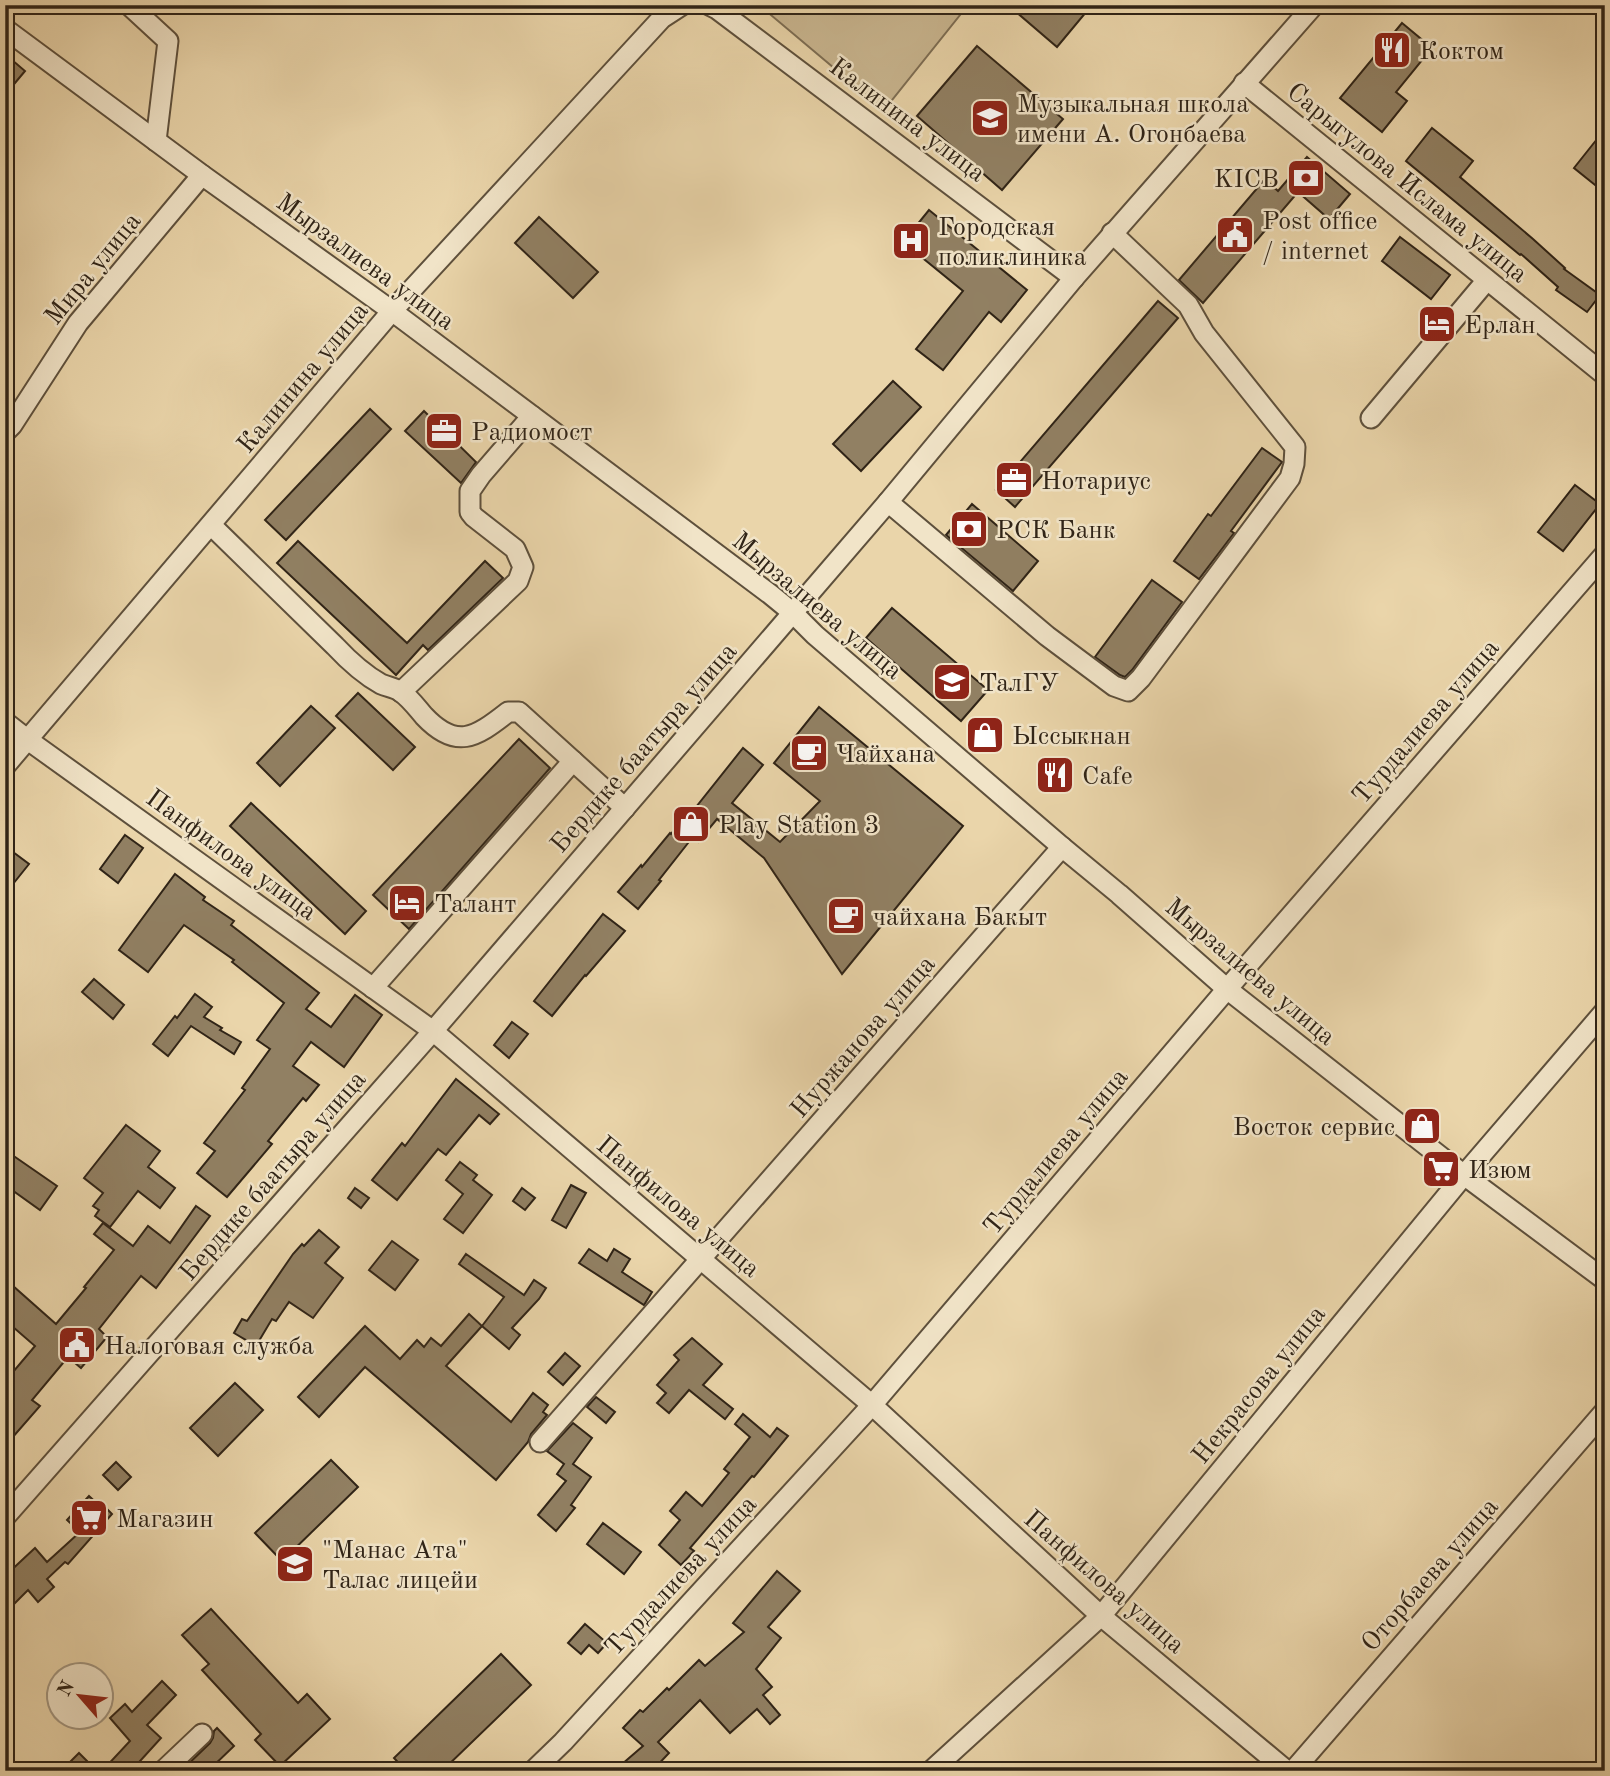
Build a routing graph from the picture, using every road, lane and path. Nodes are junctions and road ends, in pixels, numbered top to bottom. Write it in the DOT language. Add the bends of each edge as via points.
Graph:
graph roads {
  1 [pos="129,5"];
  2 [pos="682,5"];
  3 [pos="709,5"];
  4 [pos="1314,5"];
  5 [pos="5,29"];
  6 [pos="1244,83"];
  7 [pos="156,141"];
  8 [pos="202,174"];
  9 [pos="1112,233"];
  10 [pos="1074,278"];
  11 [pos="1487,280"];
  12 [pos="393,311"];
  13 [pos="1605,375"];
  14 [pos="532,416"];
  15 [pos="1371,418"];
  16 [pos="5,432"];
  17 [pos="888,502"];
  18 [pos="211,525"];
  19 [pos="1605,554"];
  20 [pos="792,612"];
  21 [pos="401,692"];
  22 [pos="5,722"];
  23 [pos="28,740"];
  24 [pos="573,761"];
  25 [pos="5,766"];
  26 [pos="625,808"];
  27 [pos="1062,847"];
  28 [pos="373,988"];
  29 [pos="1227,989"];
  30 [pos="1605,1011"];
  31 [pos="433,1031"];
  32 [pos="1464,1175"];
  33 [pos="701,1259"];
  34 [pos="1605,1280"];
  35 [pos="872,1405"];
  36 [pos="1605,1411"];
  37 [pos="540,1442"];
  38 [pos="5,1517"];
  39 [pos="1101,1616"];
  40 [pos="202,1734"];
  41 [pos="163,1771"];
  42 [pos="533,1771"];
  43 [pos="931,1771"];
  44 [pos="1287,1771"];
  45 [pos="1293,1771"];
  1 -- 7 [label="street" via="168,41"];
  2 -- 12 [label="street, Калинина улица" via="662,18"];
  3 -- 10 [label="street, Калинина улица"];
  4 -- 6 [label="street, Бердике баатыра улица"];
  5 -- 7 [label="street, Мырзалиева улица"];
  6 -- 9 [label="street, Бердике баатыра улица"];
  6 -- 11 [label="street, Сарыгулова Ислама улица"];
  7 -- 8 [label="street, Мырзалиева улица"];
  8 -- 12 [label="street, Мырзалиева улица"];
  8 -- 16 [label="street, Мира улица" via="78,323"];
  9 -- 10 [label="street, Бердике баатыра улица"];
  9 -- 17 [label="street" via="1188,305 1203,333 1295,447 1290,478 1140,678 1128,691 1114,686 1047,636"];
  10 -- 17 [label="street, Бердике баатыра улица"];
  11 -- 13 [label="street, Сарыгулова Ислама улица"];
  11 -- 15 [label="street"];
  12 -- 14 [label="street, Мырзалиева улица"];
  12 -- 18 [label="street, Калинина улица"];
  14 -- 20 [label="street, Мырзалиева улица"];
  14 -- 21 [label="street" via="481,475 470,491 469,502 474,517 515,548 523,567 518,581"];
  17 -- 20 [label="street, Бердике баатыра улица"];
  18 -- 21 [label="street" via="352,664"];
  18 -- 23 [label="street, Калинина улица"];
  19 -- 29 [label="street, Турдалиева улица"];
  20 -- 26 [label="street, Бердике баатыра улица"];
  20 -- 27 [label="street, Мырзалиева улица"];
  21 -- 24 [label="street" via="451,737 465,738 508,712 519,712"];
  22 -- 23 [label="street, Панфилова улица"];
  23 -- 25 [label="street, Калинина улица"];
  23 -- 28 [label="street, Панфилова улица"];
  24 -- 26 [label="street"];
  24 -- 28 [label="street"];
  26 -- 31 [label="street, Бердике баатыра улица"];
  27 -- 29 [label="street, Мырзалиева улица"];
  27 -- 33 [label="street, Нуржанова улица"];
  28 -- 31 [label="street, Панфилова улица"];
  29 -- 32 [label="street, Мырзалиева улица"];
  29 -- 35 [label="street, Турдалиева улица"];
  30 -- 32 [label="street, Некрасова улица"];
  31 -- 33 [label="street, Панфилова улица"];
  31 -- 38 [label="street, Бердике баатыра улица"];
  32 -- 34 [label="street, Мырзалиева улица"];
  32 -- 39 [label="street, Некрасова улица"];
  33 -- 35 [label="street, Панфилова улица"];
  33 -- 37 [label="street, Нуржанова улица"];
  35 -- 39 [label="street, Панфилова улица"];
  35 -- 42 [label="street, Турдалиева улица"];
  36 -- 45 [label="street, Оторбаева улица"];
  39 -- 43 [label="street, Некрасова улица"];
  39 -- 44 [label="street, Панфилова улица"];
  40 -- 41 [label="street"];
}
